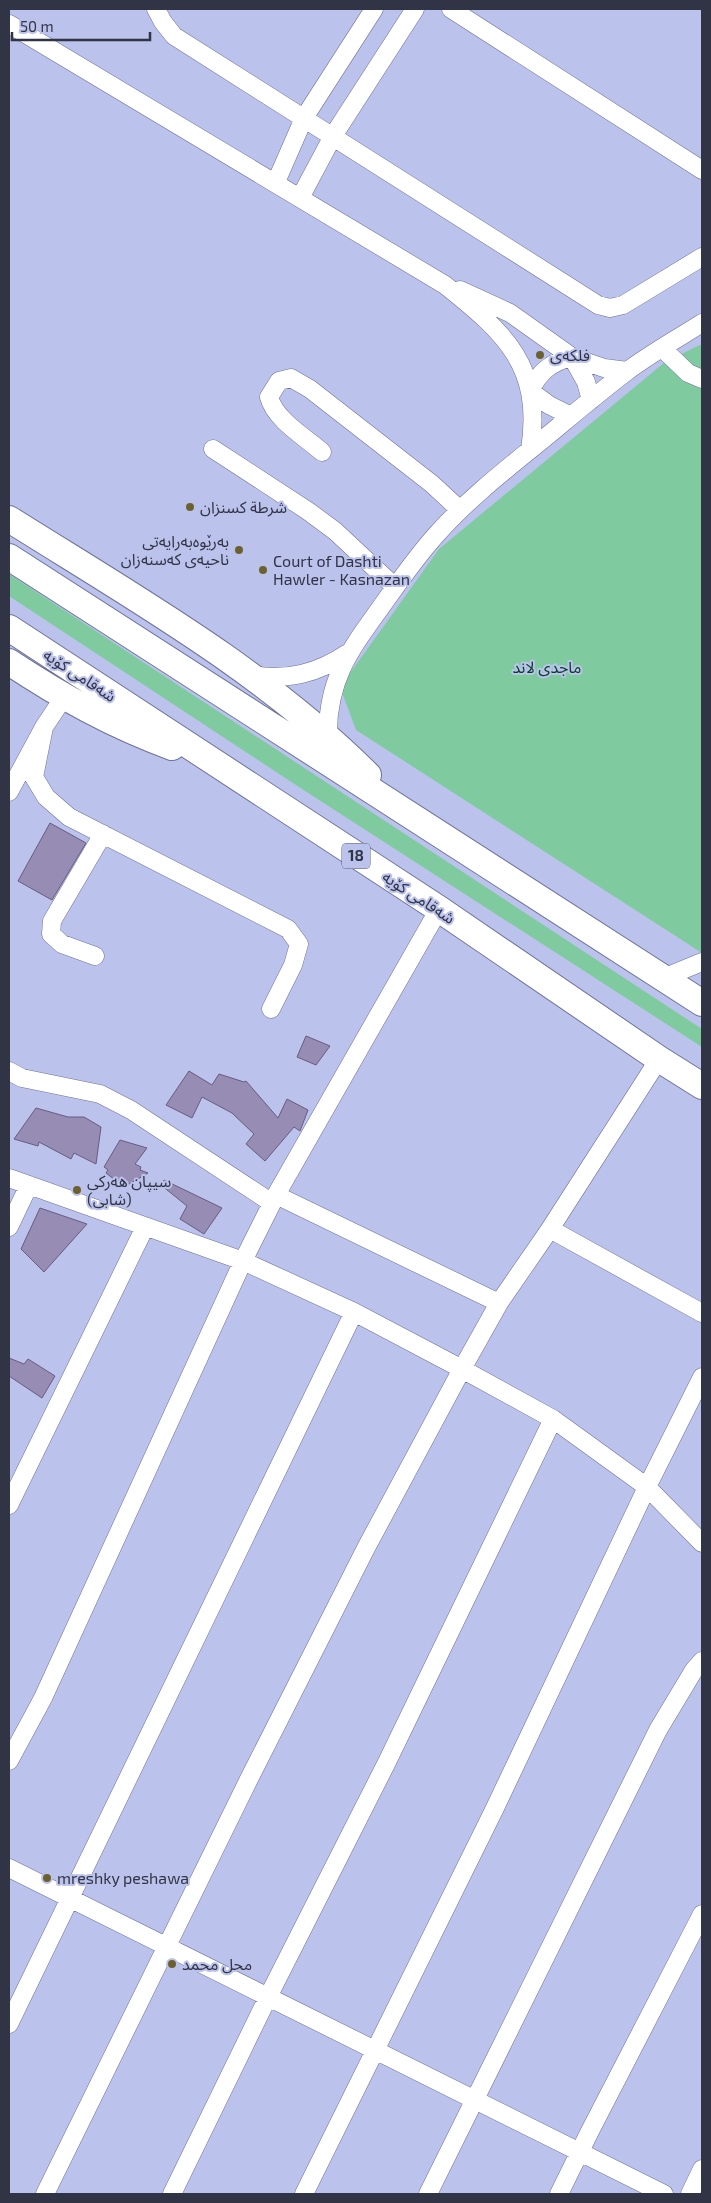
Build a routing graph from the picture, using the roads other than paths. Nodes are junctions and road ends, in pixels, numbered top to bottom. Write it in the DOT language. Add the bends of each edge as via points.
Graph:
graph roads {
  1 [pos="156,9"];
  2 [pos="374,9"];
  3 [pos="415,9"];
  4 [pos="451,9"];
  5 [pos="9,24"];
  6 [pos="304,118"];
  7 [pos="333,136"];
  8 [pos="702,170"];
  9 [pos="276,182"];
  10 [pos="300,196"];
  11 [pos="702,257"];
  12 [pos="445,285"];
  13 [pos="702,323"];
  14 [pos="663,349"];
  15 [pos="572,357"];
  16 [pos="627,371"];
  17 [pos="702,379"];
  18 [pos="530,391"];
  19 [pos="591,400"];
  20 [pos="572,416"];
  21 [pos="214,449"];
  22 [pos="530,450"];
  23 [pos="322,452"];
  24 [pos="460,510"];
  25 [pos="9,520"];
  26 [pos="9,557"];
  27 [pos="395,587"];
  28 [pos="9,628"];
  29 [pos="348,653"];
  30 [pos="9,662"];
  31 [pos="247,674"];
  32 [pos="64,698"];
  33 [pos="44,727"];
  34 [pos="328,736"];
  35 [pos="213,762"];
  36 [pos="9,792"];
  37 [pos="402,810"];
  38 [pos="103,834"];
  39 [pos="439,909"];
  40 [pos="95,956"];
  41 [pos="702,962"];
  42 [pos="663,978"];
  43 [pos="702,1003"];
  44 [pos="271,1009"];
  45 [pos="659,1059"];
  46 [pos="9,1071"];
  47 [pos="702,1086"];
  48 [pos="9,1178"];
  49 [pos="29,1185"];
  50 [pos="274,1199"];
  51 [pos="9,1227"];
  52 [pos="144,1227"];
  53 [pos="550,1229"];
  54 [pos="243,1261"];
  55 [pos="499,1303"];
  56 [pos="354,1312"];
  57 [pos="702,1313"];
  58 [pos="462,1368"];
  59 [pos="702,1377"];
  60 [pos="553,1419"];
  61 [pos="647,1487"];
  62 [pos="9,1505"];
  63 [pos="702,1543"];
  64 [pos="702,1661"];
  65 [pos="9,1761"];
  66 [pos="9,1868"];
  67 [pos="70,1898"];
  68 [pos="702,1914"];
  69 [pos="167,1946"];
  70 [pos="268,1997"];
  71 [pos="9,2024"];
  72 [pos="376,2050"];
  73 [pos="475,2100"];
  74 [pos="580,2152"];
  75 [pos="702,2169"];
  76 [pos="46,2194"];
  77 [pos="172,2194"];
  78 [pos="304,2194"];
  79 [pos="428,2194"];
  80 [pos="559,2194"];
  81 [pos="664,2194"];
  82 [pos="690,2194"];
  1 -- 6 [label="street" via="174,36"];
  2 -- 6 [label="street"];
  3 -- 7 [label="street"];
  4 -- 8 [label="street"];
  5 -- 9 [label="street"];
  6 -- 7 [label="street"];
  6 -- 9 [label="street"];
  7 -- 10 [label="street"];
  7 -- 11 [label="street" via="598,305 610,308 623,305"];
  9 -- 10 [label="street"];
  10 -- 12 [label="street"];
  12 -- 15 [label="street" via="510,313"];
  12 -- 18 [label="street" via="487,320 507,342 523,368"];
  13 -- 14 [label="street"];
  14 -- 16 [label="street"];
  14 -- 17 [label="street" via="688,373"];
  15 -- 16 [label="street" via="604,368"];
  15 -- 18 [label="street" via="550,364"];
  15 -- 19 [label="street" via="586,382"];
  16 -- 19 [label="street"];
  18 -- 20 [label="street"];
  18 -- 22 [label="street" via="533,412"];
  19 -- 20 [label="street"];
  20 -- 22 [label="street"];
  21 -- 27 [label="street" via="335,531"];
  22 -- 24 [label="street"];
  23 -- 24 [label="street" via="282,418 271,403 269,397 279,381 292,378 310,389 432,484"];
  24 -- 27 [label="street"];
  25 -- 31 [label="highway" via="134,597"];
  26 -- 37 [label="highway"];
  27 -- 29 [label="street"];
  28 -- 35 [label="highway, شەقامی کۆیە / 18"];
  29 -- 31 [label="street" via="317,670 300,675 273,678"];
  29 -- 34 [label="street" via="332,693"];
  30 -- 32 [label="highway"];
  31 -- 34 [label="highway"];
  32 -- 33 [label="street"];
  32 -- 35 [label="highway" via="131,732"];
  33 -- 36 [label="street"];
  33 -- 38 [label="street" via="34,777 46,797 69,818"];
  34 -- 37 [label="highway"];
  35 -- 39 [label="highway, شەقامی کۆیە / 18"];
  37 -- 42 [label="highway"];
  38 -- 40 [label="street" via="52,921 51,934 62,944"];
  38 -- 44 [label="street" via="288,929 299,944 293,965"];
  39 -- 45 [label="highway, شەقامی کۆیە / 18"];
  39 -- 50 [label="street"];
  41 -- 42 [label="street"];
  42 -- 43 [label="highway"];
  45 -- 47 [label="highway, شەقامی کۆیە / 18"];
  45 -- 53 [label="street"];
  46 -- 50 [label="street" via="22,1078 100,1094"];
  48 -- 49 [label="street"];
  49 -- 51 [label="street"];
  49 -- 52 [label="street"];
  50 -- 54 [label="street"];
  50 -- 55 [label="street"];
  52 -- 54 [label="street"];
  52 -- 62 [label="street"];
  53 -- 55 [label="street"];
  53 -- 57 [label="street"];
  54 -- 56 [label="street"];
  54 -- 65 [label="street" via="43,1698"];
  55 -- 58 [label="street"];
  56 -- 58 [label="street"];
  56 -- 67 [label="street"];
  58 -- 60 [label="street"];
  58 -- 69 [label="street" via="366,1548"];
  59 -- 61 [label="street"];
  60 -- 61 [label="street"];
  60 -- 70 [label="street" via="387,1762"];
  61 -- 63 [label="street"];
  61 -- 72 [label="street"];
  64 -- 73 [label="street" via="658,1730"];
  66 -- 67 [label="street"];
  67 -- 69 [label="street"];
  67 -- 71 [label="street"];
  68 -- 74 [label="street"];
  69 -- 70 [label="street"];
  69 -- 76 [label="street"];
  70 -- 72 [label="street"];
  70 -- 77 [label="street"];
  72 -- 73 [label="street"];
  72 -- 78 [label="street"];
  73 -- 74 [label="street"];
  73 -- 79 [label="street"];
  74 -- 80 [label="street"];
  74 -- 81 [label="street"];
  75 -- 82 [label="street"];
}
